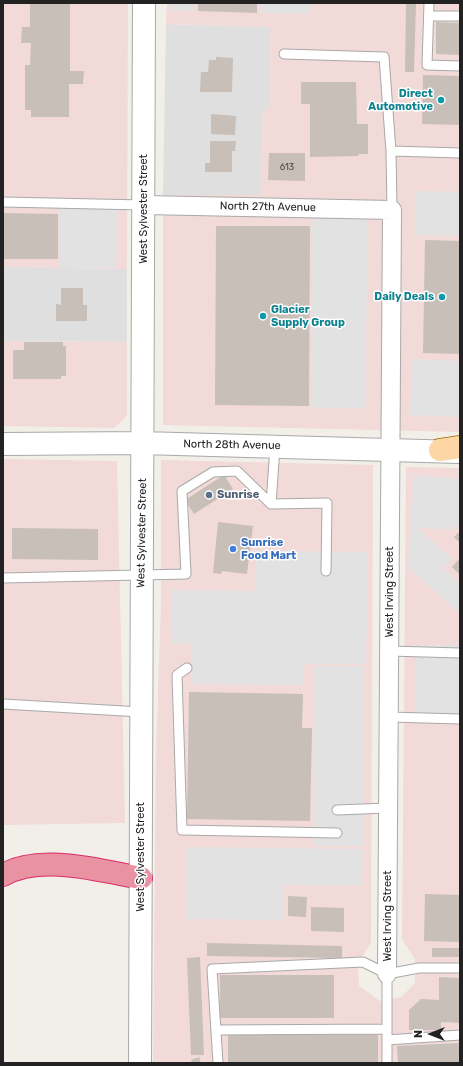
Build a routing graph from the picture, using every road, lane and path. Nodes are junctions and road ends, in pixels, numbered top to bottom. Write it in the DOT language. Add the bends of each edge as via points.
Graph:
graph roads {
  1 [pos="144,3"];
  2 [pos="429,3"];
  3 [pos="429,16"];
  4 [pos="460,16"];
  5 [pos="284,54"];
  6 [pos="460,66"];
  7 [pos="391,151"];
  8 [pos="460,153"];
  9 [pos="3,202"];
  10 [pos="144,205"];
  11 [pos="392,210"];
  12 [pos="142,443"];
  13 [pos="3,444"];
  14 [pos="275,446"];
  15 [pos="390,449"];
  16 [pos="453,450"];
  17 [pos="272,504"];
  18 [pos="326,572"];
  19 [pos="142,575"];
  20 [pos="3,578"];
  21 [pos="389,651"];
  22 [pos="460,653"];
  23 [pos="187,668"];
  24 [pos="3,704"];
  25 [pos="141,712"];
  26 [pos="389,717"];
  27 [pos="460,719"];
  28 [pos="388,808"];
  29 [pos="337,810"];
  30 [pos="337,833"];
  31 [pos="3,875"];
  32 [pos="141,878"];
  33 [pos="460,968"];
  34 [pos="387,974"];
  35 [pos="387,1029"];
  36 [pos="216,1030"];
  37 [pos="460,1035"];
  38 [pos="387,1040"];
  39 [pos="140,1063"];
  40 [pos="218,1063"];
  41 [pos="387,1063"];
  1 -- 10 [label="street, West Sylvester Street"];
  2 -- 3 [label="lane"];
  3 -- 4 [label="lane"];
  3 -- 6 [label="lane" via="428,66"];
  5 -- 7 [label="lane" via="384,57"];
  7 -- 8 [label="lane"];
  7 -- 11 [label="lane"];
  9 -- 10 [label="lane"];
  10 -- 11 [label="street, North 27th Avenue"];
  10 -- 12 [label="street, West Sylvester Street"];
  11 -- 15 [label="street, West Irving Street"];
  12 -- 13 [label="street, North 28th Avenue"];
  12 -- 14 [label="street, North 28th Avenue"];
  12 -- 19 [label="street, West Sylvester Street"];
  14 -- 15 [label="street, North 28th Avenue"];
  14 -- 17 [label="lane"];
  15 -- 16 [label="street, North 28th Avenue"];
  15 -- 21 [label="street, West Irving Street"];
  17 -- 18 [label="lane" via="327,503"];
  17 -- 19 [label="lane" via="237,471 212,472 182,491 186,574"];
  19 -- 20 [label="lane"];
  19 -- 25 [label="street, West Sylvester Street"];
  21 -- 22 [label="lane"];
  21 -- 26 [label="street, West Irving Street"];
  23 -- 30 [label="lane" via="176,675 182,830"];
  24 -- 25 [label="lane"];
  25 -- 32 [label="street, West Sylvester Street"];
  26 -- 27 [label="lane"];
  26 -- 28 [label="street, West Irving Street"];
  28 -- 29 [label="lane"];
  28 -- 34 [label="street, West Irving Street"];
  31 -- 32 [label="highway" via="30,866 49,864"];
  32 -- 39 [label="street, West Sylvester Street"];
  33 -- 34 [label="lane" via="419,968"];
  34 -- 35 [label="lane"];
  34 -- 36 [label="lane" via="363,962 212,969"];
  35 -- 36 [label="lane"];
  35 -- 38 [label="lane"];
  36 -- 40 [label="lane"];
  37 -- 38 [label="lane"];
  38 -- 41 [label="lane"];
}
